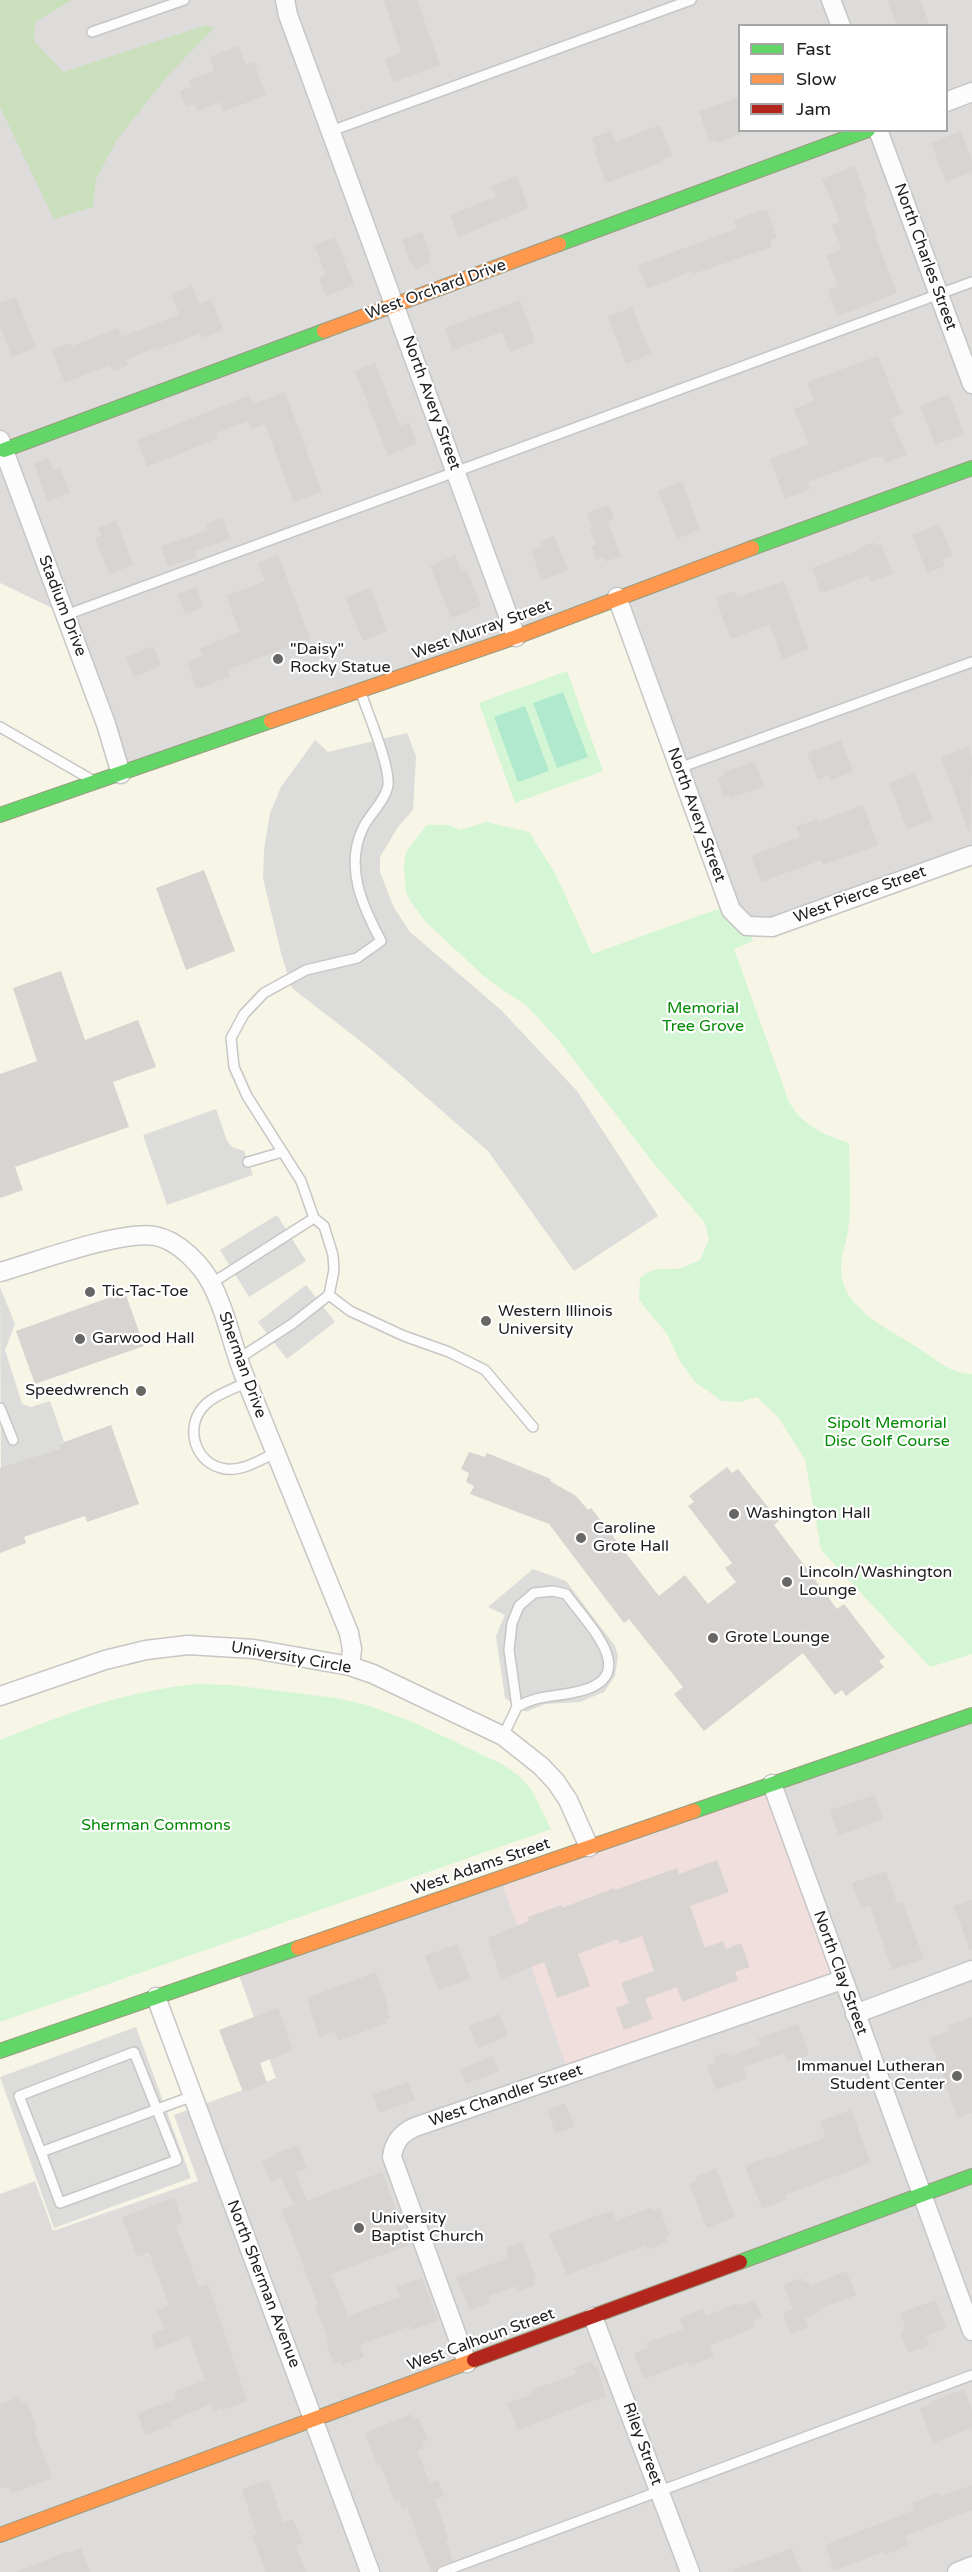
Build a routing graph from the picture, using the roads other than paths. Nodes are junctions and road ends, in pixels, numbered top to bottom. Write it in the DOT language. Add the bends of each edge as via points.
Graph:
graph roads {
  1 [pos="184,0"];
  2 [pos="285,0"];
  3 [pos="691,0"];
  4 [pos="831,0"];
  5 [pos="840,24"];
  6 [pos="92,32"];
  7 [pos="972,92"];
  8 [pos="948,101"];
  9 [pos="331,131"];
  10 [pos="863,132"];
  11 [pos="879,132"];
  12 [pos="972,282"];
  13 [pos="938,294"];
  14 [pos="395,305"];
  15 [pos="972,384"];
  16 [pos="2,445"];
  17 [pos="972,468"];
  18 [pos="456,472"];
  19 [pos="617,597"];
  20 [pos="66,615"];
  21 [pos="516,637"];
  22 [pos="972,662"];
  23 [pos="361,691"];
  24 [pos="0,726"];
  25 [pos="679,768"];
  26 [pos="121,774"];
  27 [pos="97,782"];
  28 [pos="0,815"];
  29 [pos="972,855"];
  30 [pos="747,926"];
  31 [pos="282,1152"];
  32 [pos="248,1161"];
  33 [pos="314,1218"];
  34 [pos="0,1272"];
  35 [pos="212,1283"];
  36 [pos="329,1295"];
  37 [pos="238,1359"];
  38 [pos="247,1382"];
  39 [pos="0,1408"];
  40 [pos="533,1427"];
  41 [pos="13,1440"];
  42 [pos="275,1453"];
  43 [pos="350,1666"];
  44 [pos="0,1696"];
  45 [pos="517,1707"];
  46 [pos="972,1715"];
  47 [pos="503,1736"];
  48 [pos="772,1784"];
  49 [pos="589,1847"];
  50 [pos="972,1970"];
  51 [pos="842,1980"];
  52 [pos="156,1997"];
  53 [pos="855,2014"];
  54 [pos="0,2051"];
  55 [pos="193,2096"];
  56 [pos="157,2109"];
  57 [pos="41,2152"];
  58 [pos="972,2176"];
  59 [pos="923,2194"];
  60 [pos="593,2317"];
  61 [pos="972,2331"];
  62 [pos="467,2363"];
  63 [pos="972,2375"];
  64 [pos="314,2419"];
  65 [pos="660,2493"];
  66 [pos="0,2535"];
  67 [pos="972,2566"];
  68 [pos="370,2572"];
  69 [pos="442,2572"];
  70 [pos="690,2572"];
  71 [pos="957,2572"];
  1 -- 6 [label="lane"];
  2 -- 9 [label="street, North Avery Street"];
  3 -- 9 [label="lane"];
  4 -- 5 [label="street"];
  7 -- 8 [label="street"];
  9 -- 14 [label="street, North Avery Street"];
  10 -- 14 [label="street, West Orchard Drive"];
  11 -- 13 [label="street, North Charles Street"];
  12 -- 13 [label="lane"];
  13 -- 15 [label="street, North Charles Street"];
  13 -- 18 [label="lane"];
  14 -- 16 [label="street, West Orchard Drive"];
  14 -- 18 [label="street, North Avery Street"];
  16 -- 20 [label="street, Stadium Drive"];
  17 -- 19 [label="street, West Murray Street"];
  18 -- 20 [label="lane"];
  18 -- 21 [label="street, North Avery Street"];
  19 -- 21 [label="street, West Murray Street"];
  19 -- 25 [label="street, North Avery Street"];
  20 -- 26 [label="street, Stadium Drive"];
  21 -- 23 [label="street, West Murray Street"];
  22 -- 25 [label="lane"];
  23 -- 26 [label="street, West Murray Street"];
  23 -- 31 [label="lane" via="388,786 362,830 355,859 356,882 381,941 357,958 306,970 264,993 244,1014 231,1038 234,1067"];
  24 -- 27 [label="lane"];
  25 -- 30 [label="street, North Avery Street" via="731,910"];
  26 -- 27 [label="street, West Murray Street"];
  27 -- 28 [label="street, West Murray Street"];
  29 -- 30 [label="street, West Pierce Street" via="772,927"];
  31 -- 32 [label="lane"];
  31 -- 33 [label="lane" via="301,1181"];
  33 -- 35 [label="lane"];
  33 -- 36 [label="lane" via="324,1226 333,1256"];
  34 -- 35 [label="street, Sherman Drive" via="95,1244 156,1236 194,1260"];
  35 -- 37 [label="street, Sherman Drive"];
  36 -- 37 [label="lane"];
  36 -- 40 [label="lane" via="351,1311 485,1370"];
  37 -- 38 [label="street, Sherman Drive"];
  38 -- 42 [label="street, Sherman Drive"];
  38 -- 42 [label="lane" via="207,1403 199,1412 194,1430 196,1447 213,1465 237,1469"];
  39 -- 41 [label="lane"];
  42 -- 43 [label="street, Sherman Drive" via="349,1633"];
  43 -- 44 [label="street, University Circle" via="254,1649 188,1645 105,1660"];
  43 -- 47 [label="street, University Circle"];
  45 -- 45 [label="lane" via="530,1699 586,1691 602,1682 610,1666 609,1653 566,1594 534,1593 519,1606 512,1623 509,1650"];
  45 -- 47 [label="lane"];
  46 -- 48 [label="street, West Adams Street"];
  47 -- 49 [label="street, University Circle" via="556,1782"];
  48 -- 49 [label="street, West Adams Street"];
  48 -- 51 [label="street, North Clay Street"];
  49 -- 52 [label="street, West Adams Street"];
  50 -- 53 [label="street"];
  51 -- 53 [label="street, North Clay Street"];
  51 -- 62 [label="street, West Chandler Street" via="401,2135 392,2157"];
  52 -- 54 [label="street, West Adams Street"];
  52 -- 55 [label="street, North Sherman Avenue"];
  53 -- 59 [label="street, North Clay Street"];
  55 -- 56 [label="lane"];
  55 -- 64 [label="street, North Sherman Avenue"];
  56 -- 57 [label="lane"];
  56 -- 57 [label="lane" via="177,2160 81,2196 60,2203"];
  56 -- 57 [label="lane" via="134,2052 18,2096"];
  58 -- 59 [label="street, West Calhoun Street"];
  59 -- 60 [label="street, West Calhoun Street"];
  59 -- 61 [label="street, North Clay Street"];
  60 -- 62 [label="street, West Calhoun Street"];
  60 -- 65 [label="street, Riley Street"];
  62 -- 64 [label="street, West Calhoun Street"];
  63 -- 65 [label="lane"];
  64 -- 66 [label="street, West Calhoun Street"];
  64 -- 68 [label="street, North Sherman Avenue"];
  65 -- 69 [label="lane"];
  65 -- 70 [label="street, Riley Street"];
  67 -- 71 [label="street"];
}
